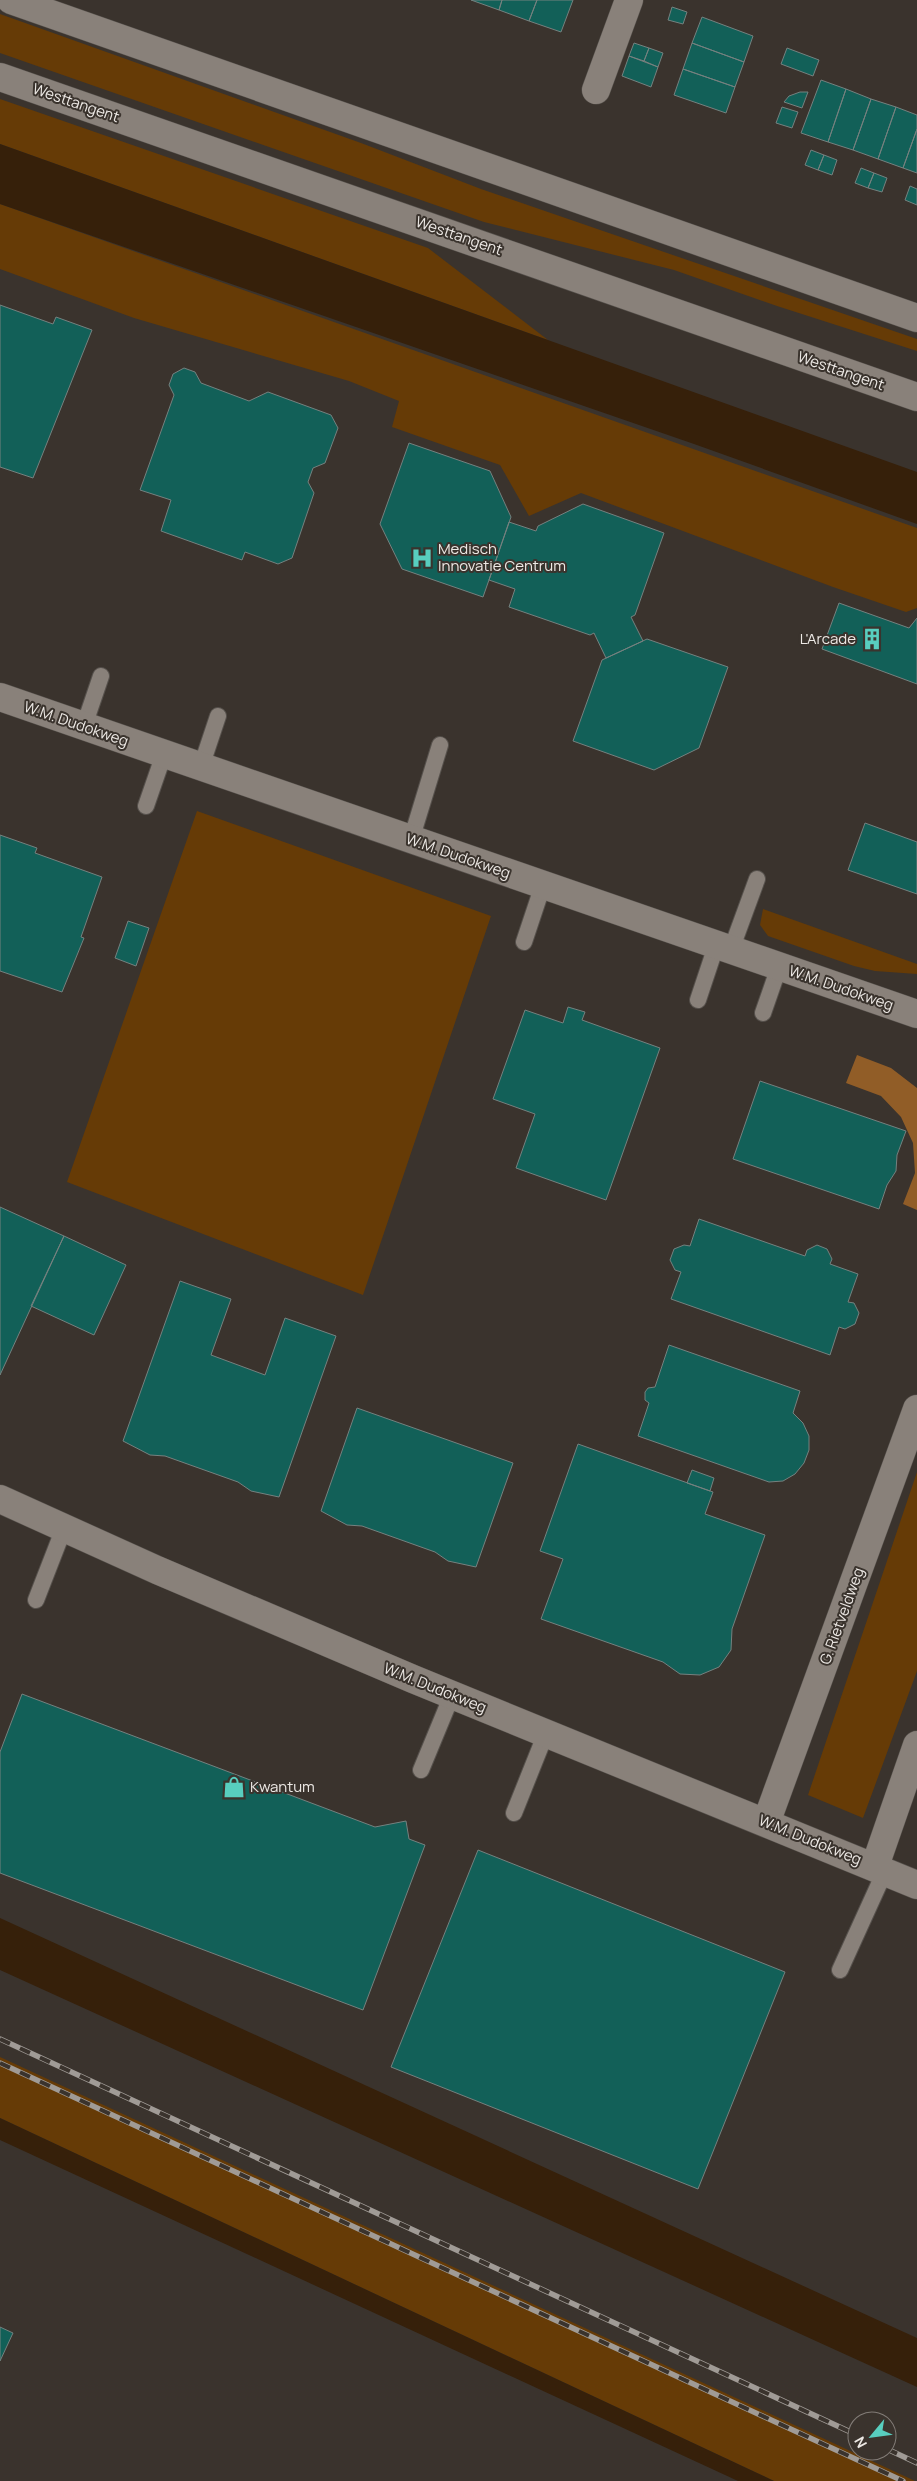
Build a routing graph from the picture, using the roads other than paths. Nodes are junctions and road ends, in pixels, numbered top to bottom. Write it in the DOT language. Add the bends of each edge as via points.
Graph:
graph roads {
  1 [pos="11,0"];
  2 [pos="629,0"];
  3 [pos="0,76"];
  4 [pos="596,90"];
  5 [pos="917,318"];
  6 [pos="917,397"];
  7 [pos="100,676"];
  8 [pos="0,697"];
  9 [pos="218,716"];
  10 [pos="84,726"];
  11 [pos="440,745"];
  12 [pos="164,754"];
  13 [pos="201,767"];
  14 [pos="146,806"];
  15 [pos="411,840"];
  16 [pos="757,879"];
  17 [pos="543,885"];
  18 [pos="524,942"];
  19 [pos="724,948"];
  20 [pos="779,967"];
  21 [pos="698,1000"];
  22 [pos="763,1013"];
  23 [pos="917,1014"];
  24 [pos="917,1409"];
  25 [pos="0,1499"];
  26 [pos="64,1528"];
  27 [pos="36,1600"];
  28 [pos="452,1695"];
  29 [pos="546,1733"];
  30 [pos="917,1745"];
  31 [pos="422,1770"];
  32 [pos="514,1813"];
  33 [pos="766,1823"];
  34 [pos="880,1869"];
  35 [pos="917,1885"];
  36 [pos="840,1970"];
  1 -- 5 [label="street"];
  2 -- 4 [label="street"];
  3 -- 6 [label="street, Westtangent"];
  7 -- 10 [label="lane"];
  8 -- 10 [label="street, W.M. Dudokweg"];
  9 -- 13 [label="lane"];
  10 -- 12 [label="street, W.M. Dudokweg"];
  11 -- 15 [label="lane"];
  12 -- 13 [label="street, W.M. Dudokweg"];
  12 -- 14 [label="lane"];
  13 -- 15 [label="street, W.M. Dudokweg"];
  15 -- 17 [label="street, W.M. Dudokweg"];
  16 -- 19 [label="lane"];
  17 -- 18 [label="lane"];
  17 -- 19 [label="street, W.M. Dudokweg"];
  19 -- 20 [label="street, W.M. Dudokweg"];
  19 -- 21 [label="lane"];
  20 -- 22 [label="lane"];
  20 -- 23 [label="street, W.M. Dudokweg"];
  24 -- 33 [label="street, G. Rietveldweg"];
  25 -- 26 [label="street, W.M. Dudokweg"];
  26 -- 27 [label="lane"];
  26 -- 28 [label="street, W.M. Dudokweg"];
  28 -- 29 [label="street, W.M. Dudokweg"];
  28 -- 31 [label="lane"];
  29 -- 32 [label="lane"];
  29 -- 33 [label="street, W.M. Dudokweg"];
  30 -- 34 [label="street"];
  33 -- 34 [label="street, W.M. Dudokweg"];
  34 -- 35 [label="street, W.M. Dudokweg"];
  34 -- 36 [label="lane"];
}
